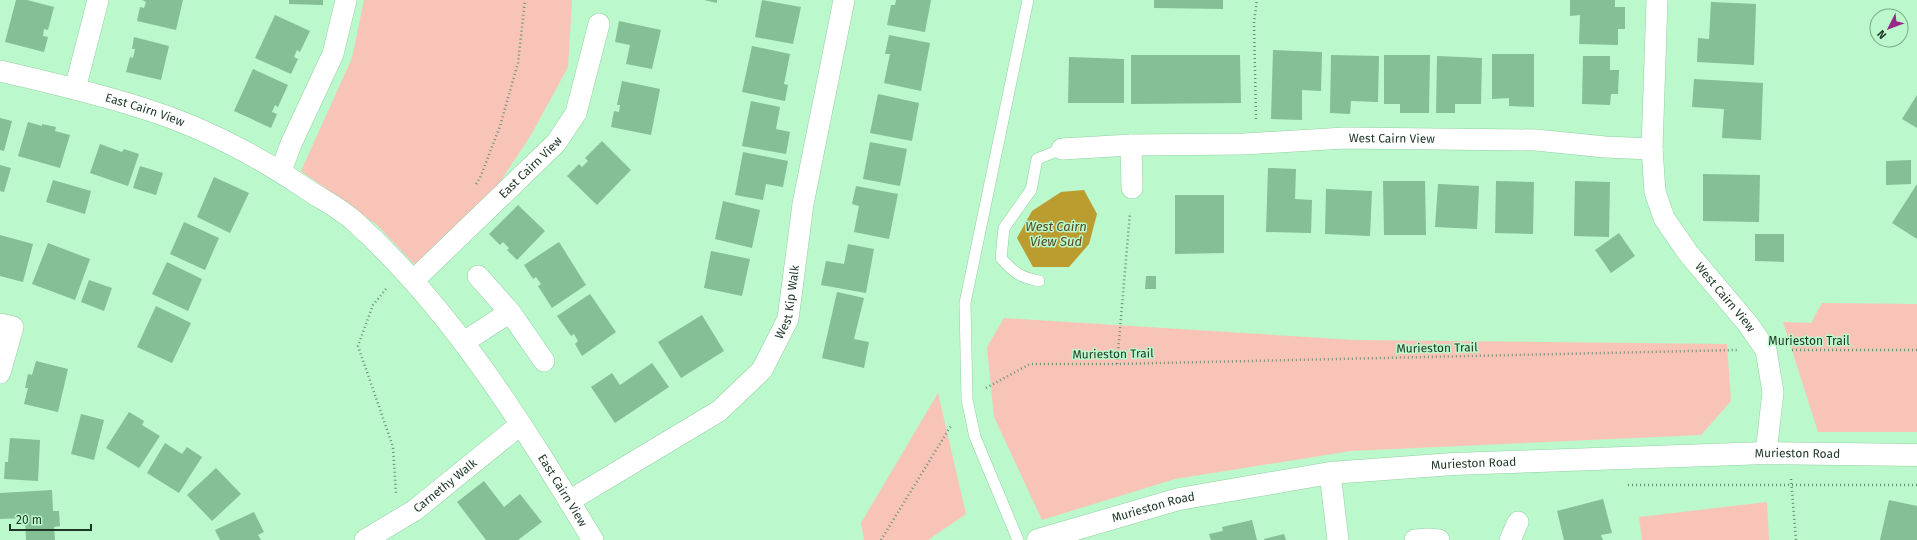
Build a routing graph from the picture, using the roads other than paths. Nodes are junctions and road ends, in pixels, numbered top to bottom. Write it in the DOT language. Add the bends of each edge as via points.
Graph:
graph roads {
  1 [pos="98,0"];
  2 [pos="346,0"];
  3 [pos="844,0"];
  4 [pos="1028,0"];
  5 [pos="1657,0"];
  6 [pos="599,24"];
  7 [pos="0,71"];
  8 [pos="75,89"];
  9 [pos="1130,145"];
  10 [pos="1062,149"];
  11 [pos="1652,149"];
  12 [pos="281,171"];
  13 [pos="1132,188"];
  14 [pos="478,276"];
  15 [pos="414,280"];
  16 [pos="1039,281"];
  17 [pos="510,312"];
  18 [pos="6,326"];
  19 [pos="464,342"];
  20 [pos="544,361"];
  21 [pos="0,373"];
  22 [pos="520,425"];
  23 [pos="1766,453"];
  24 [pos="1917,455"];
  25 [pos="1330,473"];
  26 [pos="570,501"];
  27 [pos="365,540"];
  28 [pos="593,540"];
  29 [pos="1018,540"];
  30 [pos="1038,540"];
  31 [pos="1338,540"];
  32 [pos="1416,540"];
  33 [pos="1439,540"];
  1 -- 8 [label="street"];
  2 -- 12 [label="street" via="333,54"];
  3 -- 26 [label="street, West Kip Walk" via="803,204 788,319 762,370 719,411"];
  4 -- 29 [label="lane" via="965,302 967,400 975,437"];
  5 -- 11 [label="street, West Cairn View"];
  6 -- 15 [label="street, East Cairn View" via="576,113 556,143"];
  7 -- 8 [label="street, East Cairn View"];
  8 -- 12 [label="street, East Cairn View" via="144,108 201,131"];
  9 -- 10 [label="street, West Cairn View"];
  9 -- 11 [label="street, West Cairn View" via="1256,143 1345,138 1536,140 1605,148"];
  9 -- 13 [label="street"];
  10 -- 16 [label="lane" via="1037,160 1031,190 1004,228 1001,258 1011,270 1023,277"];
  11 -- 23 [label="street, West Cairn View" via="1655,192 1664,218 1688,253 1748,324 1766,350 1774,392"];
  12 -- 15 [label="street, East Cairn View" via="353,220"];
  14 -- 17 [label="street"];
  15 -- 19 [label="street, East Cairn View"];
  17 -- 19 [label="street"];
  17 -- 20 [label="street"];
  18 -- 21 [label="street"];
  19 -- 22 [label="street, East Cairn View"];
  22 -- 26 [label="street, East Cairn View"];
  22 -- 27 [label="street, Carnethy Walk" via="415,510"];
  23 -- 24 [label="street, Murieston Road"];
  23 -- 25 [label="street, Murieston Road" via="1453,464"];
  25 -- 30 [label="street, Murieston Road" via="1179,499"];
  25 -- 31 [label="street"];
  26 -- 28 [label="street, East Cairn View"];
  32 -- 33 [label="street"];
}
